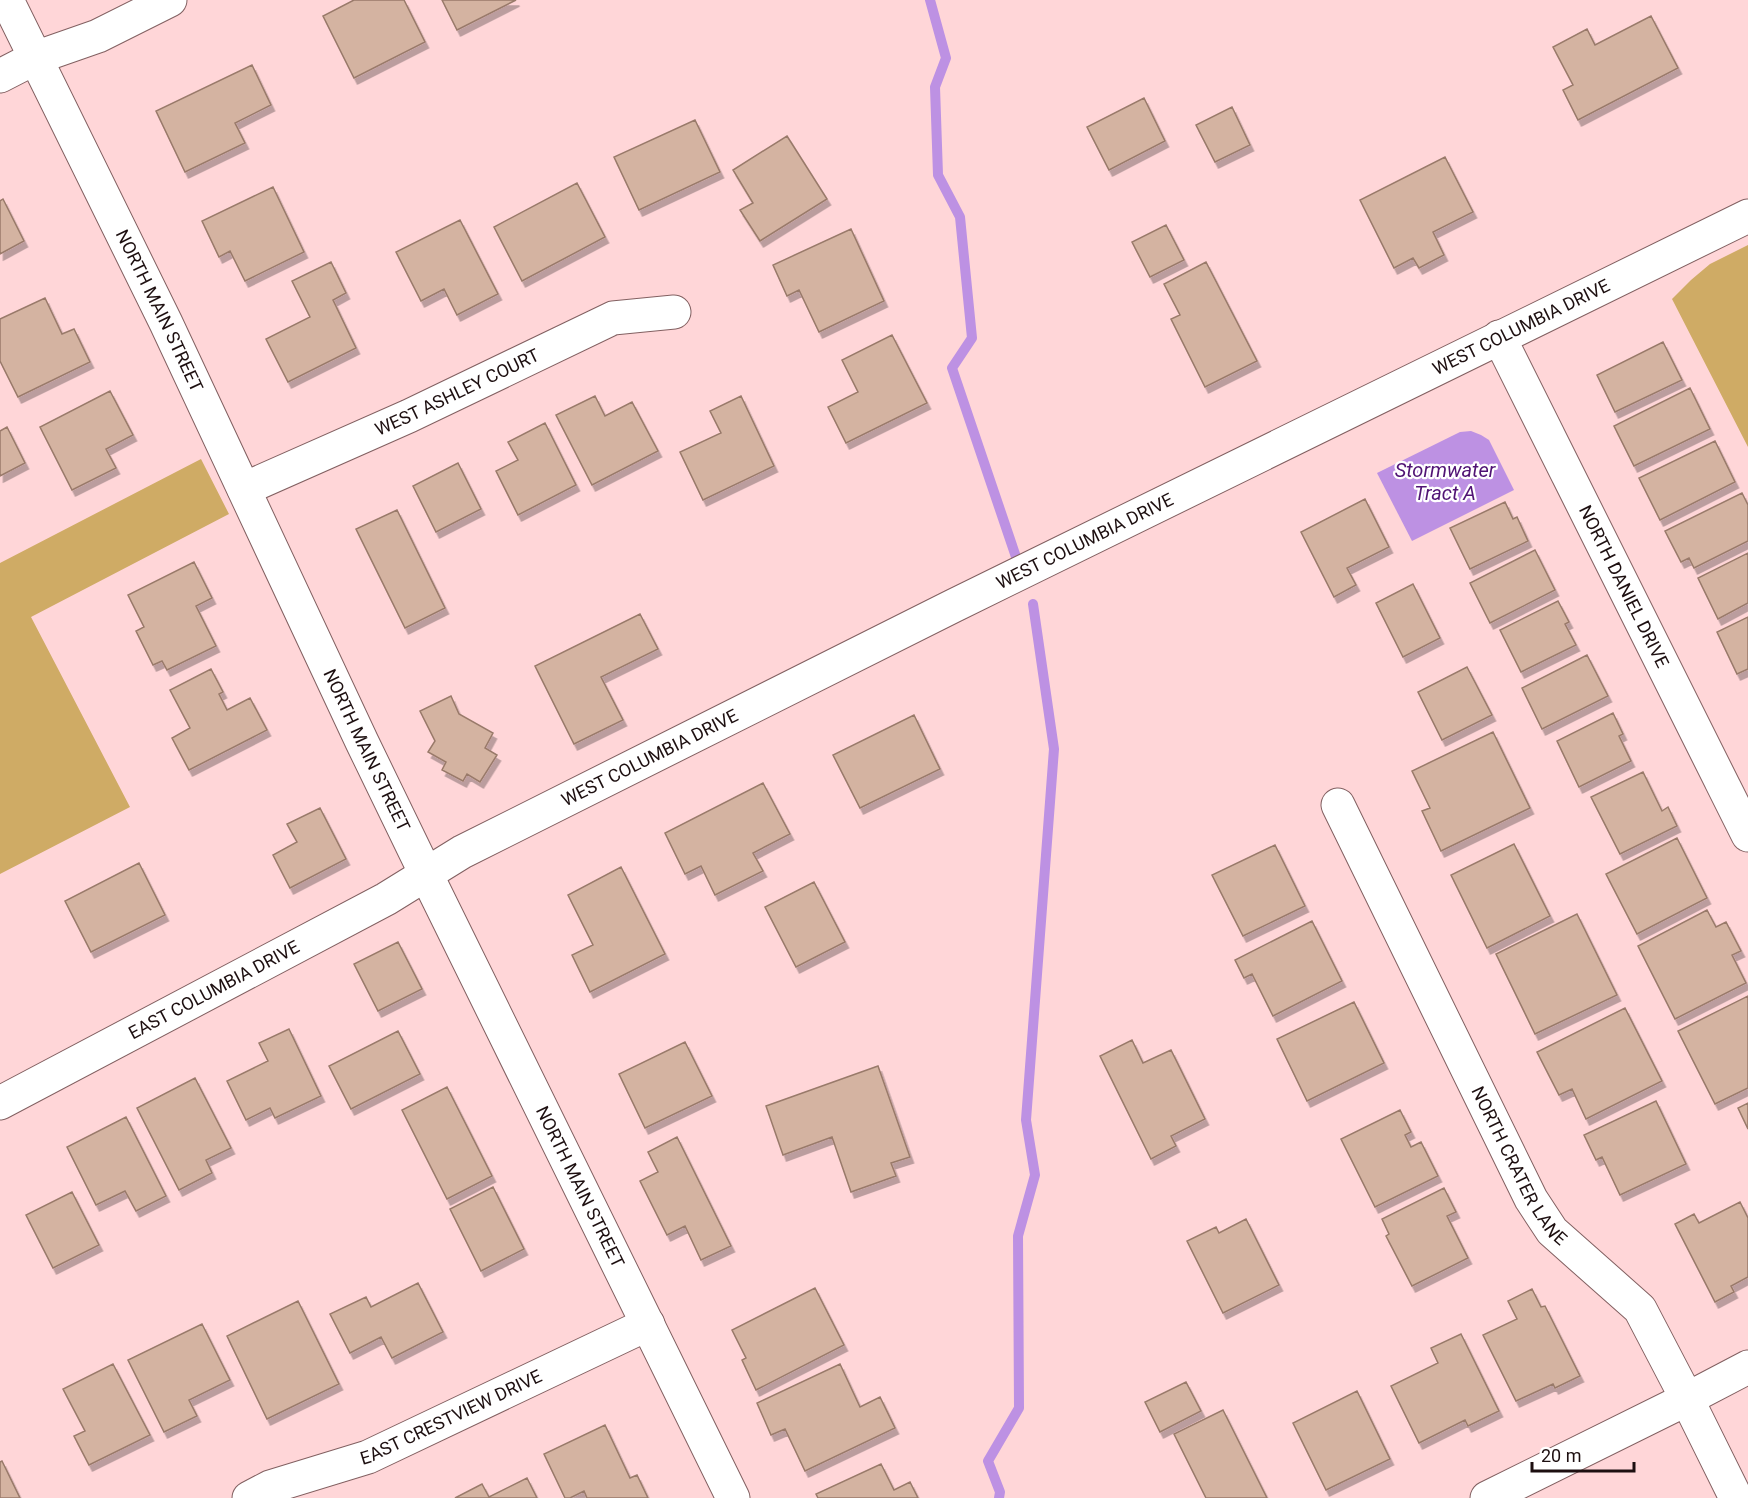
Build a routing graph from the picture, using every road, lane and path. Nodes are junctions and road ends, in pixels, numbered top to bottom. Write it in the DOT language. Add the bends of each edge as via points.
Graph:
graph roads {
  1 [pos="7,0"];
  2 [pos="170,0"];
  3 [pos="35,58"];
  4 [pos="0,76"];
  5 [pos="1748,216"];
  6 [pos="674,312"];
  7 [pos="1499,337"];
  8 [pos="244,489"];
  9 [pos="1338,805"];
  10 [pos="1748,835"];
  11 [pos="426,874"];
  12 [pos="0,1103"];
  13 [pos="648,1324"];
  14 [pos="1748,1367"];
  15 [pos="1687,1399"];
  16 [pos="249,1498"];
  17 [pos="733,1498"];
  18 [pos="1487,1498"];
  19 [pos="1736,1498"];
  1 -- 3 [label="street, NORTH MAIN STREET"];
  2 -- 3 [label="street" via="98,36"];
  3 -- 4 [label="street"];
  3 -- 8 [label="street, NORTH MAIN STREET"];
  5 -- 7 [label="street, WEST COLUMBIA DRIVE"];
  6 -- 8 [label="street, WEST ASHLEY COURT" via="613,318 409,416"];
  7 -- 10 [label="street, NORTH DANIEL DRIVE"];
  7 -- 11 [label="street, WEST COLUMBIA DRIVE" via="932,616 462,852"];
  8 -- 11 [label="street, NORTH MAIN STREET"];
  9 -- 15 [label="street, NORTH CRATER LANE" via="1531,1199 1552,1231 1640,1309"];
  11 -- 12 [label="street, EAST COLUMBIA DRIVE" via="386,899"];
  11 -- 13 [label="street, NORTH MAIN STREET"];
  13 -- 16 [label="street, EAST CRESTVIEW DRIVE" via="368,1457 270,1487"];
  13 -- 17 [label="street, NORTH MAIN STREET"];
  14 -- 15 [label="street"];
  15 -- 18 [label="street"];
  15 -- 19 [label="street, NORTH CRATER LANE"];
}
